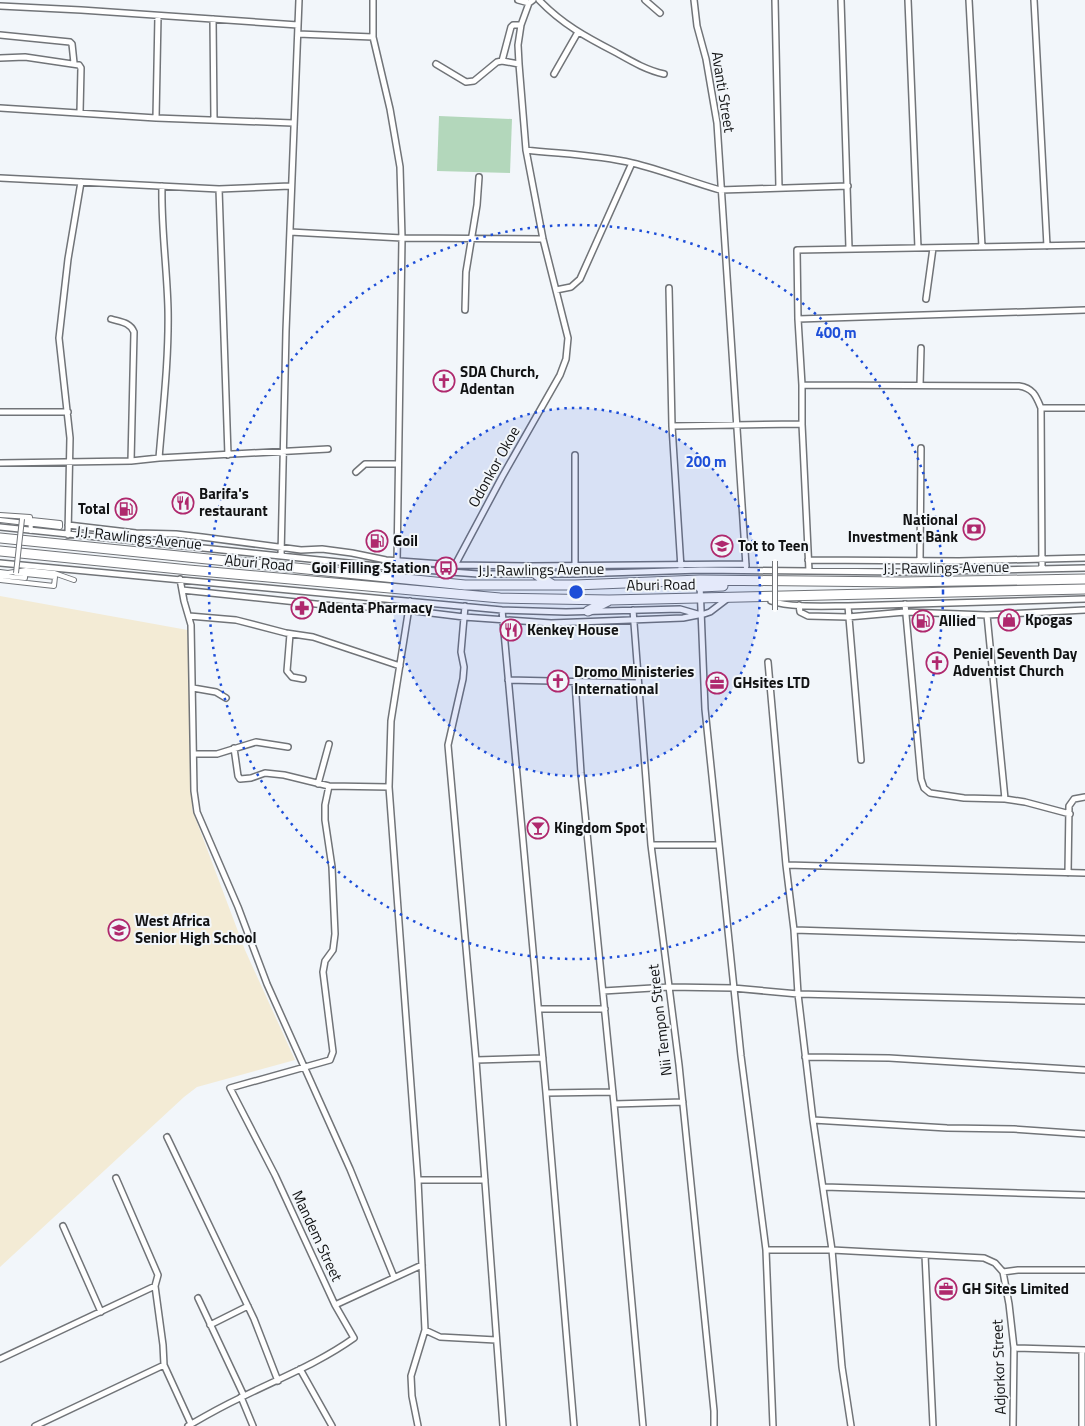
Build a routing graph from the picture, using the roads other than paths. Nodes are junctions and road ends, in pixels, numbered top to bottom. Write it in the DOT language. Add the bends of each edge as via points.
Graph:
graph roads {
  1 [pos="299,0"];
  2 [pos="373,0"];
  3 [pos="518,0"];
  4 [pos="539,0"];
  5 [pos="645,0"];
  6 [pos="694,0"];
  7 [pos="775,0"];
  8 [pos="841,0"];
  9 [pos="908,0"];
  10 [pos="969,0"];
  11 [pos="1034,0"];
  12 [pos="531,2"];
  13 [pos="0,6"];
  14 [pos="660,13"];
  15 [pos="158,16"];
  16 [pos="213,19"];
  17 [pos="298,24"];
  18 [pos="520,25"];
  19 [pos="578,32"];
  20 [pos="298,34"];
  21 [pos="0,35"];
  22 [pos="373,37"];
  23 [pos="0,58"];
  24 [pos="502,61"];
  25 [pos="74,63"];
  26 [pos="436,64"];
  27 [pos="519,64"];
  28 [pos="554,74"];
  29 [pos="664,74"];
  30 [pos="0,108"];
  31 [pos="80,112"];
  32 [pos="156,118"];
  33 [pos="214,120"];
  34 [pos="293,123"];
  35 [pos="526,150"];
  36 [pos="632,163"];
  37 [pos="479,177"];
  38 [pos="0,178"];
  39 [pos="82,182"];
  40 [pos="162,186"];
  41 [pos="290,186"];
  42 [pos="848,186"];
  43 [pos="779,188"];
  44 [pos="219,189"];
  45 [pos="720,190"];
  46 [pos="290,232"];
  47 [pos="402,238"];
  48 [pos="471,239"];
  49 [pos="543,239"];
  50 [pos="1085,245"];
  51 [pos="1047,246"];
  52 [pos="982,247"];
  53 [pos="849,248"];
  54 [pos="918,248"];
  55 [pos="932,248"];
  56 [pos="669,288"];
  57 [pos="556,290"];
  58 [pos="926,299"];
  59 [pos="465,310"];
  60 [pos="1085,310"];
  61 [pos="111,319"];
  62 [pos="798,319"];
  63 [pos="921,348"];
  64 [pos="802,385"];
  65 [pos="920,386"];
  66 [pos="1041,408"];
  67 [pos="1085,408"];
  68 [pos="0,412"];
  69 [pos="68,412"];
  70 [pos="738,424"];
  71 [pos="802,424"];
  72 [pos="672,426"];
  73 [pos="921,448"];
  74 [pos="328,449"];
  75 [pos="282,452"];
  76 [pos="228,455"];
  77 [pos="575,455"];
  78 [pos="159,458"];
  79 [pos="131,461"];
  80 [pos="70,462"];
  81 [pos="0,463"];
  82 [pos="398,464"];
  83 [pos="356,472"];
  84 [pos="0,514"];
  85 [pos="0,520"];
  86 [pos="68,525"];
  87 [pos="0,528"];
  88 [pos="31,531"];
  89 [pos="68,535"];
  90 [pos="0,538"];
  91 [pos="97,538"];
  92 [pos="95,548"];
  93 [pos="282,548"];
  94 [pos="0,551"];
  95 [pos="281,556"];
  96 [pos="1085,558"];
  97 [pos="258,559"];
  98 [pos="808,560"];
  99 [pos="998,560"];
  100 [pos="1042,560"];
  101 [pos="397,561"];
  102 [pos="776,561"];
  103 [pos="920,561"];
  104 [pos="0,563"];
  105 [pos="455,565"];
  106 [pos="575,565"];
  107 [pos="681,567"];
  108 [pos="747,567"];
  109 [pos="26,568"];
  110 [pos="397,568"];
  111 [pos="1085,568"];
  112 [pos="1042,569"];
  113 [pos="998,570"];
  114 [pos="809,571"];
  115 [pos="0,572"];
  116 [pos="901,572"];
  117 [pos="167,573"];
  118 [pos="451,573"];
  119 [pos="574,574"];
  120 [pos="536,575"];
  121 [pos="0,578"];
  122 [pos="74,580"];
  123 [pos="180,580"];
  124 [pos="1085,580"];
  125 [pos="902,582"];
  126 [pos="700,584"];
  127 [pos="553,585"];
  128 [pos="1085,589"];
  129 [pos="182,590"];
  130 [pos="759,596"];
  131 [pos="730,597"];
  132 [pos="700,598"];
  133 [pos="1085,599"];
  134 [pos="609,600"];
  135 [pos="1050,600"];
  136 [pos="410,601"];
  137 [pos="905,604"];
  138 [pos="798,605"];
  139 [pos="465,606"];
  140 [pos="848,606"];
  141 [pos="409,609"];
  142 [pos="502,610"];
  143 [pos="633,610"];
  144 [pos="776,610"];
  145 [pos="1085,610"];
  146 [pos="588,611"];
  147 [pos="905,612"];
  148 [pos="1050,612"];
  149 [pos="701,615"];
  150 [pos="987,615"];
  151 [pos="189,616"];
  152 [pos="464,617"];
  153 [pos="848,617"];
  154 [pos="503,619"];
  155 [pos="634,619"];
  156 [pos="290,634"];
  157 [pos="768,662"];
  158 [pos="400,666"];
  159 [pos="303,679"];
  160 [pos="508,680"];
  161 [pos="575,681"];
  162 [pos="638,683"];
  163 [pos="193,688"];
  164 [pos="226,698"];
  165 [pos="329,744"];
  166 [pos="288,747"];
  167 [pos="234,748"];
  168 [pos="194,754"];
  169 [pos="861,760"];
  170 [pos="318,784"];
  171 [pos="329,786"];
  172 [pos="389,788"];
  173 [pos="1085,798"];
  174 [pos="1005,799"];
  175 [pos="1070,814"];
  176 [pos="651,845"];
  177 [pos="719,845"];
  178 [pos="786,865"];
  179 [pos="1068,872"];
  180 [pos="1085,873"];
  181 [pos="794,930"];
  182 [pos="1085,939"];
  183 [pos="669,987"];
  184 [pos="733,988"];
  185 [pos="603,991"];
  186 [pos="798,994"];
  187 [pos="1085,1001"];
  188 [pos="539,1009"];
  189 [pos="605,1009"];
  190 [pos="543,1058"];
  191 [pos="805,1058"];
  192 [pos="476,1060"];
  193 [pos="305,1067"];
  194 [pos="1085,1070"];
  195 [pos="546,1092"];
  196 [pos="613,1092"];
  197 [pos="683,1102"];
  198 [pos="614,1104"];
  199 [pos="813,1120"];
  200 [pos="1085,1134"];
  201 [pos="167,1137"];
  202 [pos="116,1178"];
  203 [pos="418,1180"];
  204 [pos="485,1180"];
  205 [pos="824,1187"];
  206 [pos="1085,1194"];
  207 [pos="63,1226"];
  208 [pos="766,1250"];
  209 [pos="832,1250"];
  210 [pos="925,1256"];
  211 [pos="422,1265"];
  212 [pos="1085,1270"];
  213 [pos="1003,1272"];
  214 [pos="394,1277"];
  215 [pos="155,1286"];
  216 [pos="198,1298"];
  217 [pos="336,1305"];
  218 [pos="248,1306"];
  219 [pos="101,1312"];
  220 [pos="210,1325"];
  221 [pos="424,1330"];
  222 [pos="496,1340"];
  223 [pos="1014,1348"];
  224 [pos="1083,1350"];
  225 [pos="0,1359"];
  226 [pos="164,1365"];
  227 [pos="300,1369"];
  228 [pos="278,1381"];
  229 [pos="242,1396"];
  230 [pos="189,1425"];
  231 [pos="35,1426"];
  232 [pos="253,1426"];
  233 [pos="332,1426"];
  234 [pos="418,1426"];
  235 [pos="503,1426"];
  236 [pos="574,1426"];
  237 [pos="643,1426"];
  238 [pos="714,1426"];
  239 [pos="773,1426"];
  240 [pos="852,1426"];
  241 [pos="933,1426"];
  242 [pos="1013,1426"];
  243 [pos="1082,1426"];
  1 -- 17 [label="street"];
  2 -- 22 [label="street"];
  3 -- 12 [label="street"];
  4 -- 19 [label="street"];
  5 -- 14 [label="street"];
  6 -- 45 [label="street, Avanti Street" via="696,26 706,59 717,123"];
  7 -- 43 [label="street"];
  8 -- 42 [label="street"];
  9 -- 54 [label="street"];
  10 -- 52 [label="street"];
  11 -- 51 [label="street"];
  12 -- 18 [label="street"];
  13 -- 15 [label="street"];
  15 -- 16 [label="street"];
  15 -- 32 [label="street"];
  16 -- 17 [label="street"];
  16 -- 33 [label="street"];
  17 -- 20 [label="street"];
  18 -- 24 [label="street" via="511,27"];
  18 -- 27 [label="street, Odonkor Okoe"];
  19 -- 28 [label="street"];
  19 -- 29 [label="street" via="645,69"];
  20 -- 22 [label="street"];
  20 -- 34 [label="street"];
  21 -- 25 [label="street" via="70,42"];
  22 -- 47 [label="street" via="396,144"];
  23 -- 25 [label="street" via="25,57"];
  24 -- 26 [label="street" via="470,82"];
  24 -- 27 [label="street"];
  25 -- 31 [label="street" via="81,68"];
  27 -- 35 [label="street, Odonkor Okoe"];
  30 -- 31 [label="street"];
  31 -- 32 [label="street"];
  32 -- 33 [label="street"];
  33 -- 34 [label="street"];
  34 -- 41 [label="street"];
  35 -- 36 [label="street"];
  35 -- 49 [label="street, Odonkor Okoe"];
  36 -- 45 [label="street"];
  36 -- 57 [label="street" via="580,279 570,287"];
  37 -- 48 [label="street"];
  38 -- 39 [label="street"];
  39 -- 40 [label="street"];
  39 -- 69 [label="street" via="69,250 59,338"];
  40 -- 44 [label="street"];
  40 -- 78 [label="street" via="168,309"];
  41 -- 44 [label="street"];
  41 -- 46 [label="street"];
  42 -- 43 [label="street"];
  42 -- 53 [label="street"];
  43 -- 45 [label="street"];
  44 -- 76 [label="street"];
  45 -- 70 [label="street, Avanti Street"];
  46 -- 47 [label="street"];
  46 -- 75 [label="street"];
  47 -- 48 [label="street"];
  47 -- 82 [label="street"];
  48 -- 49 [label="street"];
  48 -- 59 [label="street"];
  49 -- 57 [label="street, Odonkor Okoe"];
  50 -- 51 [label="street"];
  51 -- 52 [label="street"];
  52 -- 55 [label="street"];
  53 -- 54 [label="street"];
  53 -- 62 [label="street" via="797,250"];
  54 -- 55 [label="street"];
  55 -- 58 [label="street"];
  56 -- 72 [label="street"];
  57 -- 105 [label="street, Odonkor Okoe" via="568,338 566,359"];
  60 -- 62 [label="street"];
  61 -- 79 [label="street" via="127,323 134,332"];
  62 -- 64 [label="street"];
  63 -- 65 [label="street"];
  64 -- 65 [label="street"];
  64 -- 71 [label="street"];
  65 -- 66 [label="street" via="1024,386 1033,392"];
  66 -- 67 [label="street"];
  66 -- 100 [label="street"];
  68 -- 69 [label="street"];
  69 -- 80 [label="street"];
  70 -- 71 [label="street"];
  70 -- 72 [label="street"];
  70 -- 108 [label="street, Avanti Street"];
  71 -- 98 [label="street"];
  72 -- 107 [label="street"];
  73 -- 103 [label="street"];
  74 -- 75 [label="street"];
  75 -- 76 [label="street"];
  75 -- 93 [label="street"];
  76 -- 78 [label="street"];
  77 -- 106 [label="street"];
  78 -- 79 [label="street"];
  79 -- 80 [label="street"];
  80 -- 81 [label="street"];
  80 -- 86 [label="street"];
  82 -- 83 [label="street" via="365,464"];
  82 -- 101 [label="street"];
  84 -- 88 [label="street" via="30,517"];
  85 -- 121 [label="street, bridge" via="60,526 60,523 22,519 16,573 55,577 54,586"];
  86 -- 89 [label="street"];
  86 -- 93 [label="street" via="194,536"];
  87 -- 88 [label="street"];
  88 -- 89 [label="street"];
  89 -- 91 [label="street"];
  90 -- 92 [label="highway, J.J. Rawlings Avenue"];
  91 -- 92 [label="highway"];
  91 -- 97 [label="street"];
  92 -- 97 [label="highway, J.J. Rawlings Avenue"];
  93 -- 95 [label="street"];
  93 -- 101 [label="street" via="332,550"];
  94 -- 117 [label="highway, Aburi Road"];
  95 -- 97 [label="street"];
  95 -- 110 [label="street"];
  96 -- 100 [label="street"];
  97 -- 127 [label="highway, J.J. Rawlings Avenue" via="465,585"];
  98 -- 103 [label="street"];
  98 -- 114 [label="street"];
  99 -- 100 [label="street"];
  99 -- 103 [label="street"];
  99 -- 113 [label="street"];
  100 -- 112 [label="street"];
  101 -- 105 [label="street"];
  101 -- 110 [label="street"];
  102 -- 144 [label="street, bridge"];
  104 -- 109 [label="street"];
  105 -- 106 [label="street"];
  105 -- 118 [label="street, Odonkor Okoe"];
  106 -- 107 [label="street"];
  106 -- 119 [label="street"];
  107 -- 108 [label="street"];
  107 -- 119 [label="street"];
  108 -- 114 [label="street"];
  109 -- 115 [label="street"];
  109 -- 117 [label="street"];
  109 -- 121 [label="street" via="25,578"];
  109 -- 122 [label="street"];
  110 -- 118 [label="street"];
  111 -- 112 [label="street"];
  112 -- 113 [label="street"];
  113 -- 116 [label="street"];
  114 -- 116 [label="street"];
  116 -- 125 [label="highway"];
  117 -- 123 [label="street"];
  117 -- 134 [label="highway, Aburi Road" via="466,596"];
  118 -- 120 [label="street"];
  119 -- 120 [label="street"];
  120 -- 127 [label="highway"];
  123 -- 129 [label="street"];
  123 -- 136 [label="street"];
  124 -- 125 [label="highway, J.J. Rawlings Avenue"];
  125 -- 126 [label="highway, J.J. Rawlings Avenue"];
  126 -- 127 [label="highway, J.J. Rawlings Avenue"];
  126 -- 132 [label="street"];
  128 -- 130 [label="highway, Aburi Road"];
  129 -- 141 [label="street" via="344,608"];
  129 -- 151 [label="street"];
  130 -- 131 [label="highway, Aburi Road"];
  130 -- 138 [label="street" via="778,603"];
  131 -- 132 [label="highway, Aburi Road"];
  131 -- 149 [label="street"];
  132 -- 134 [label="highway, Aburi Road"];
  132 -- 149 [label="street"];
  133 -- 135 [label="street"];
  134 -- 146 [label="highway"];
  135 -- 137 [label="street"];
  135 -- 148 [label="street"];
  136 -- 139 [label="street"];
  136 -- 141 [label="street"];
  137 -- 140 [label="street"];
  137 -- 147 [label="street"];
  138 -- 140 [label="street"];
  138 -- 153 [label="street" via="800,612 808,616"];
  139 -- 142 [label="street"];
  139 -- 152 [label="street"];
  140 -- 153 [label="street"];
  141 -- 152 [label="street"];
  141 -- 158 [label="street"];
  142 -- 146 [label="street"];
  142 -- 154 [label="street"];
  143 -- 146 [label="street"];
  143 -- 149 [label="street" via="680,609"];
  143 -- 155 [label="street, Nii Tempon Street"];
  145 -- 148 [label="street"];
  147 -- 150 [label="street"];
  147 -- 153 [label="street"];
  147 -- 174 [label="street" via="924,788 930,793 964,798"];
  148 -- 150 [label="street"];
  149 -- 155 [label="street"];
  149 -- 177 [label="street"];
  150 -- 174 [label="street"];
  151 -- 156 [label="street" via="236,620"];
  151 -- 163 [label="street"];
  152 -- 154 [label="street"];
  152 -- 192 [label="street" via="463,679 448,745"];
  153 -- 169 [label="street"];
  154 -- 155 [label="street" via="551,623"];
  154 -- 160 [label="street"];
  155 -- 162 [label="street, Nii Tempon Street"];
  156 -- 158 [label="street" via="313,637"];
  156 -- 159 [label="street" via="287,671 292,677"];
  157 -- 178 [label="street"];
  158 -- 172 [label="street" via="391,720"];
  160 -- 161 [label="street"];
  160 -- 188 [label="street"];
  161 -- 162 [label="street"];
  161 -- 185 [label="street"];
  162 -- 176 [label="street, Nii Tempon Street"];
  163 -- 164 [label="street" via="216,692"];
  163 -- 168 [label="street"];
  165 -- 170 [label="street"];
  166 -- 167 [label="street" via="256,742"];
  167 -- 168 [label="street" via="217,754"];
  167 -- 170 [label="street" via="240,779 265,773"];
  168 -- 193 [label="street" via="197,812"];
  170 -- 171 [label="street"];
  171 -- 172 [label="street"];
  171 -- 193 [label="street" via="325,820 332,866 335,934 333,950 325,961 324,972 333,1052 330,1060"];
  172 -- 203 [label="street"];
  173 -- 175 [label="street" via="1079,797 1070,802"];
  174 -- 175 [label="street"];
  175 -- 179 [label="street"];
  176 -- 177 [label="street"];
  176 -- 183 [label="street, Nii Tempon Street"];
  177 -- 184 [label="street"];
  178 -- 179 [label="street"];
  178 -- 181 [label="street"];
  179 -- 180 [label="street"];
  181 -- 182 [label="street"];
  181 -- 186 [label="street"];
  183 -- 184 [label="street"];
  183 -- 185 [label="street"];
  183 -- 197 [label="street, Nii Tempon Street"];
  184 -- 186 [label="street"];
  184 -- 208 [label="street"];
  185 -- 189 [label="street"];
  186 -- 187 [label="street"];
  186 -- 191 [label="street"];
  188 -- 189 [label="street"];
  188 -- 190 [label="street"];
  189 -- 196 [label="street"];
  190 -- 192 [label="street"];
  190 -- 195 [label="street"];
  191 -- 194 [label="street" via="889,1058"];
  191 -- 199 [label="street"];
  192 -- 204 [label="street"];
  193 -- 214 [label="street"];
  193 -- 217 [label="street, Mandem Street" via="230,1088"];
  195 -- 196 [label="street"];
  195 -- 236 [label="street"];
  196 -- 198 [label="street"];
  197 -- 198 [label="street"];
  197 -- 238 [label="street, Nii Tempon Street"];
  198 -- 237 [label="street"];
  199 -- 200 [label="street"];
  199 -- 205 [label="street"];
  201 -- 218 [label="street"];
  202 -- 215 [label="street" via="158,1275"];
  203 -- 204 [label="street"];
  203 -- 211 [label="street"];
  204 -- 222 [label="street"];
  205 -- 206 [label="street"];
  205 -- 209 [label="street"];
  207 -- 219 [label="street"];
  208 -- 209 [label="street"];
  208 -- 239 [label="street"];
  209 -- 210 [label="street"];
  209 -- 240 [label="street" via="842,1367"];
  210 -- 213 [label="street" via="984,1258"];
  210 -- 241 [label="street"];
  211 -- 214 [label="street"];
  211 -- 221 [label="street"];
  212 -- 213 [label="street"];
  213 -- 223 [label="street, Adjorkor Street"];
  214 -- 217 [label="street"];
  215 -- 219 [label="street"];
  215 -- 226 [label="street"];
  216 -- 220 [label="street"];
  217 -- 227 [label="street, Mandem Street" via="354,1338"];
  218 -- 220 [label="street"];
  218 -- 228 [label="street"];
  219 -- 225 [label="street"];
  220 -- 229 [label="street"];
  221 -- 222 [label="street" via="440,1337"];
  221 -- 234 [label="street" via="411,1376"];
  222 -- 235 [label="street"];
  223 -- 224 [label="street"];
  223 -- 242 [label="street, Adjorkor Street"];
  224 -- 243 [label="street"];
  226 -- 230 [label="street"];
  226 -- 231 [label="street"];
  227 -- 228 [label="street"];
  227 -- 233 [label="street"];
  228 -- 229 [label="street"];
  229 -- 230 [label="street"];
  229 -- 232 [label="street"];
}
